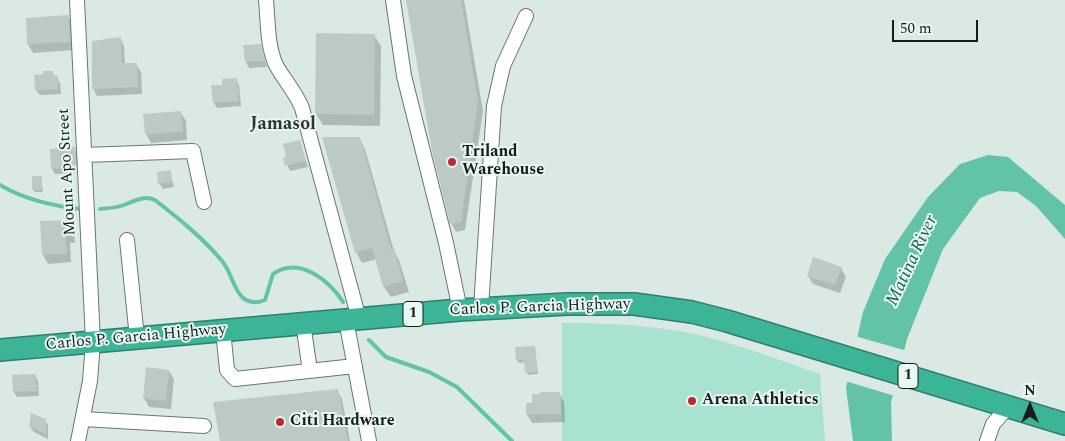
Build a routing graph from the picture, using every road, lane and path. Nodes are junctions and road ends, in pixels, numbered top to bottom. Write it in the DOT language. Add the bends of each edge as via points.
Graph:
graph roads {
  1 [pos="77,0"];
  2 [pos="266,0"];
  3 [pos="393,0"];
  4 [pos="526,16"];
  5 [pos="85,155"];
  6 [pos="204,202"];
  7 [pos="126,240"];
  8 [pos="481,308"];
  9 [pos="460,310"];
  10 [pos="352,319"];
  11 [pos="303,323"];
  12 [pos="223,330"];
  13 [pos="137,338"];
  14 [pos="93,342"];
  15 [pos="0,350"];
  16 [pos="355,366"];
  17 [pos="310,371"];
  18 [pos="1002,404"];
  19 [pos="83,419"];
  20 [pos="1065,424"];
  21 [pos="204,426"];
  22 [pos="78,441"];
  23 [pos="369,441"];
  24 [pos="987,441"];
  1 -- 5 [label="street, Mount Apo Street"];
  2 -- 10 [label="street" via="272,53 302,108"];
  3 -- 9 [label="street" via="404,76"];
  4 -- 8 [label="street" via="503,66 494,106"];
  5 -- 6 [label="street" via="193,151"];
  5 -- 14 [label="street, Mount Apo Street"];
  7 -- 13 [label="street"];
  8 -- 9 [label="highway, Carlos P. Garcia Highway / 1"];
  8 -- 18 [label="highway, Carlos P. Garcia Highway / 1" via="609,303 692,312"];
  9 -- 10 [label="highway, Carlos P. Garcia Highway / 1"];
  10 -- 11 [label="highway, Carlos P. Garcia Highway / 1"];
  10 -- 16 [label="street"];
  11 -- 12 [label="highway, Carlos P. Garcia Highway / 1"];
  11 -- 17 [label="street"];
  12 -- 13 [label="highway, Carlos P. Garcia Highway / 1"];
  12 -- 17 [label="street" via="227,370 236,379"];
  13 -- 14 [label="highway, Carlos P. Garcia Highway / 1"];
  14 -- 15 [label="highway, Carlos P. Garcia Highway / 1"];
  14 -- 19 [label="street, Mount Apo Street"];
  16 -- 17 [label="street"];
  16 -- 23 [label="street"];
  18 -- 20 [label="highway, Carlos P. Garcia Highway / 1"];
  18 -- 24 [label="street"];
  19 -- 21 [label="street"];
  19 -- 22 [label="street, Mount Apo Street"];
}
